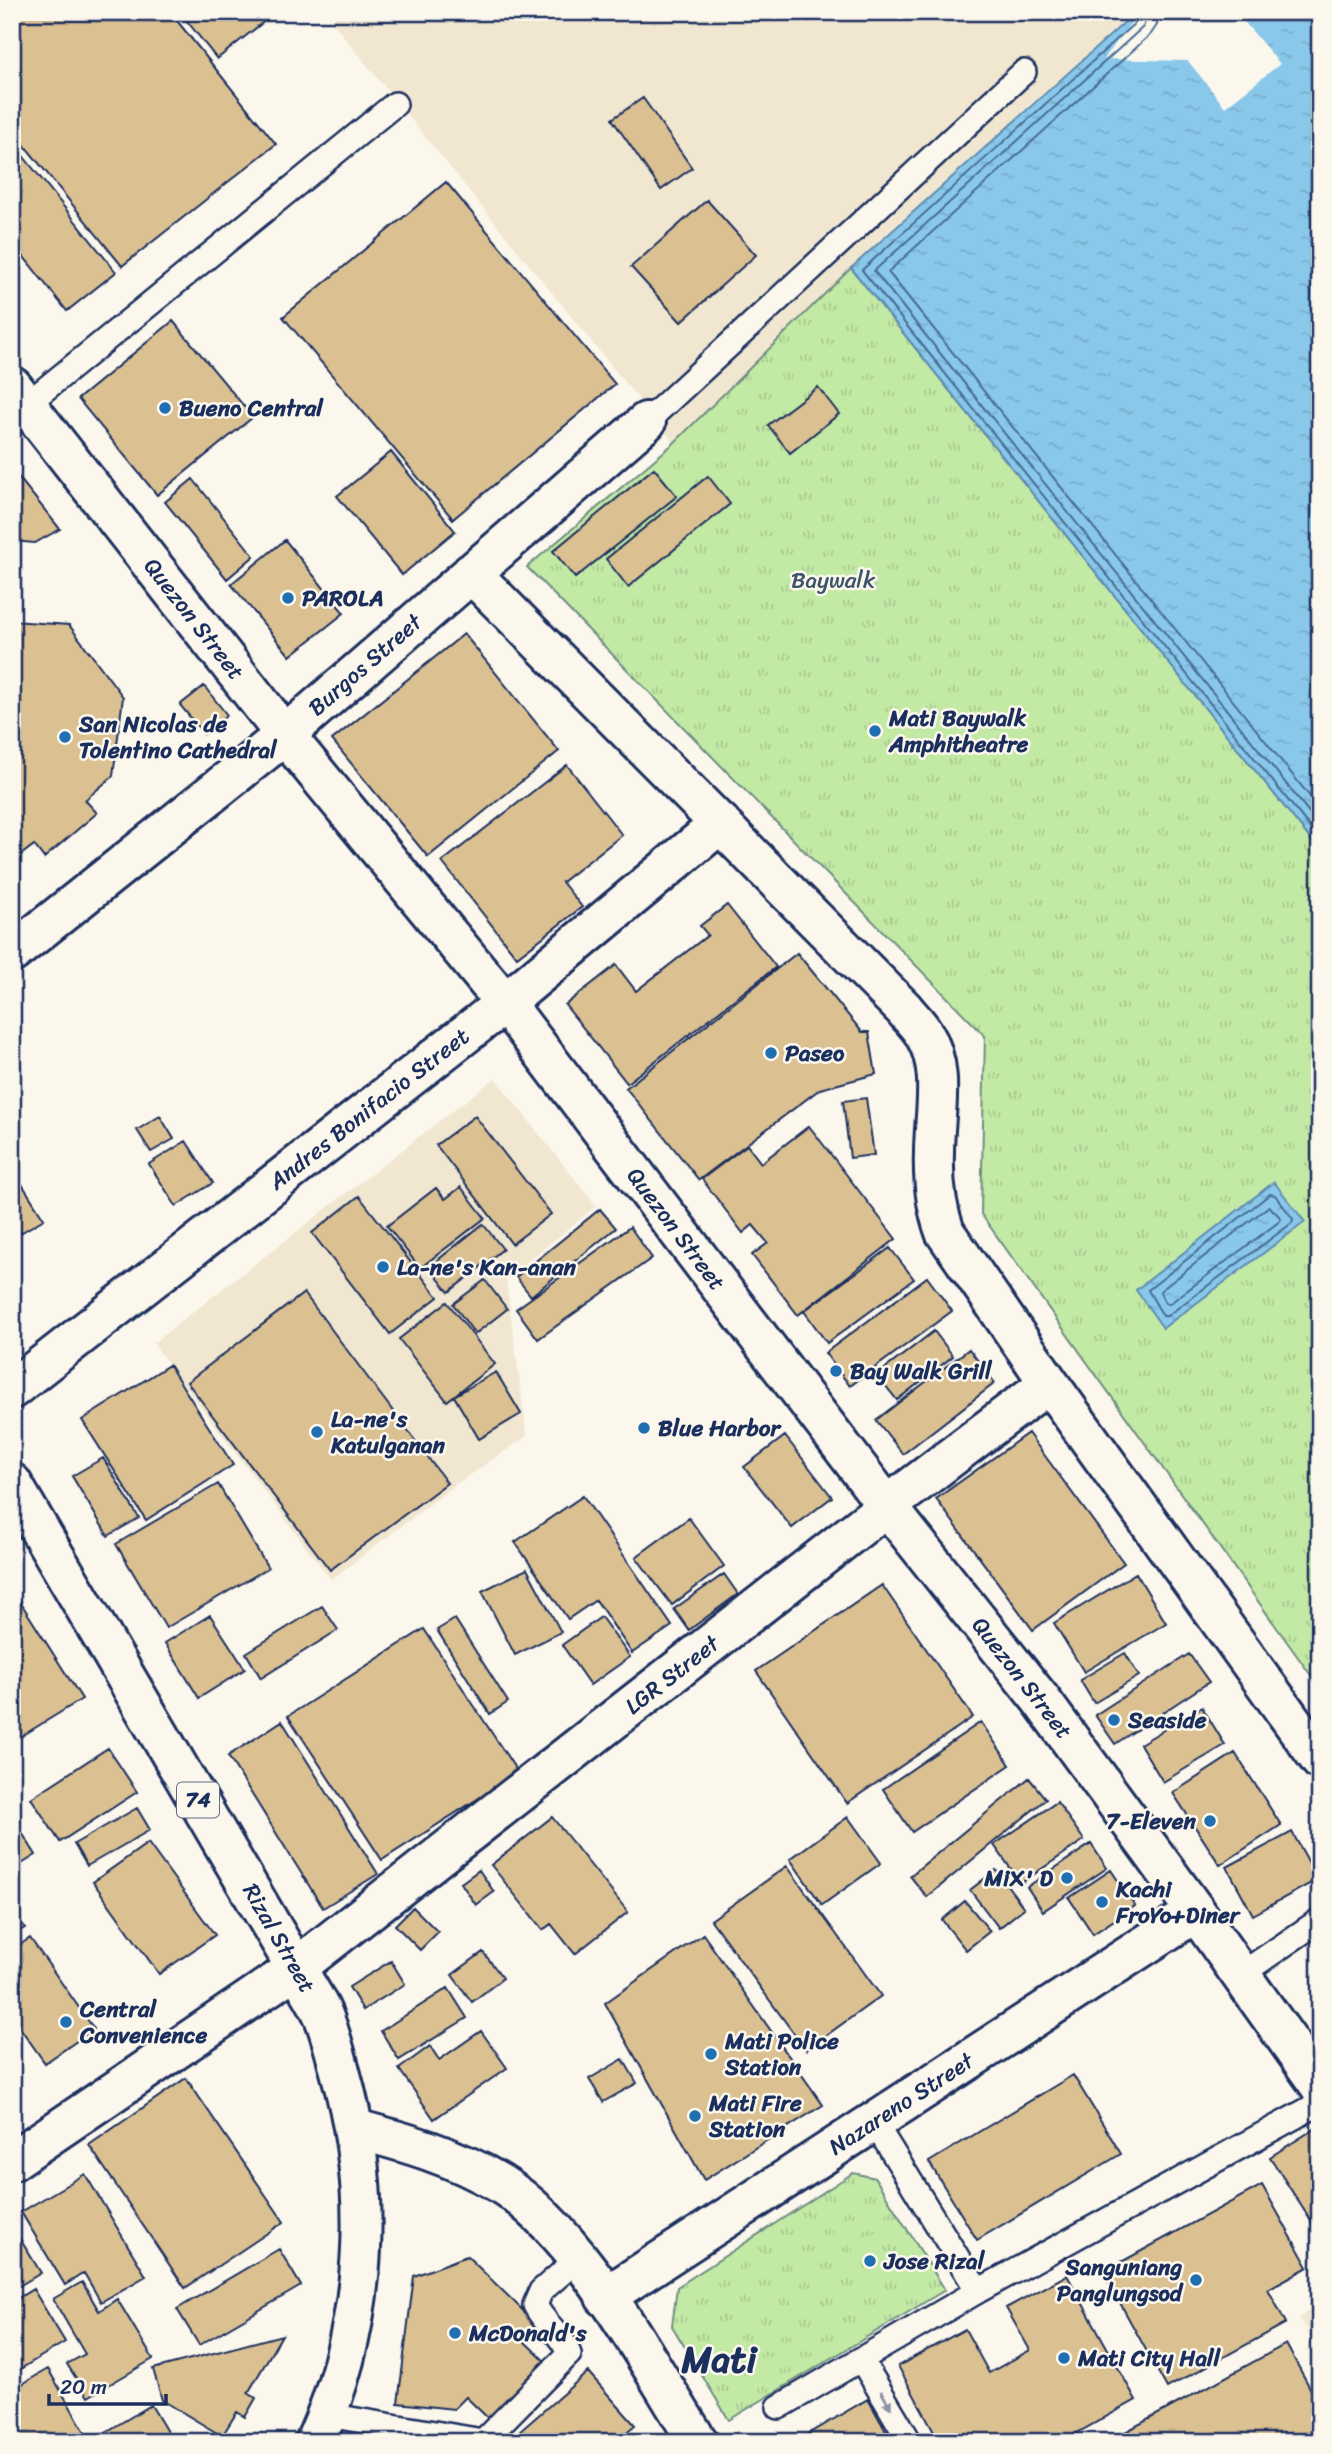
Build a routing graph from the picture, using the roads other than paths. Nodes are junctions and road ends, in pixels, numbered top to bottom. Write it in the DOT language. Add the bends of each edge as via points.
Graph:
graph roads {
  1 [pos="1024,72"];
  2 [pos="395,104"];
  3 [pos="17,402"];
  4 [pos="646,422"];
  5 [pos="471,573"];
  6 [pos="285,735"];
  7 [pos="721,823"];
  8 [pos="12,953"];
  9 [pos="505,1003"];
  10 [pos="1049,1383"];
  11 [pos="12,1389"];
  12 [pos="12,1483"];
  13 [pos="887,1506"];
  14 [pos="1320,1760"];
  15 [pos="1196,1912"];
  16 [pos="1320,1920"];
  17 [pos="296,1968"];
  18 [pos="1240,1975"];
  19 [pos="1320,2086"];
  20 [pos="1320,2103"];
  21 [pos="874,2122"];
  22 [pos="355,2129"];
  23 [pos="12,2161"];
  24 [pos="579,2258"];
  25 [pos="978,2291"];
  26 [pos="605,2297"];
  27 [pos="861,2359"];
  28 [pos="779,2407"];
  29 [pos="321,2428"];
  30 [pos="698,2442"];
  31 [pos="910,2442"];
  1 -- 4 [label="lane"];
  2 -- 3 [label="lane"];
  3 -- 6 [label="street, Quezon Street"];
  4 -- 5 [label="street, Burgos Street"];
  5 -- 6 [label="street, Burgos Street"];
  5 -- 7 [label="street"];
  6 -- 8 [label="street, Burgos Street"];
  6 -- 9 [label="street, Quezon Street"];
  7 -- 9 [label="street, Andres Bonifacio Street"];
  7 -- 10 [label="street" via="925,1035 935,1065 938,1103 933,1149 938,1212 960,1258"];
  9 -- 11 [label="street, Andres Bonifacio Street"];
  9 -- 13 [label="street, Quezon Street"];
  10 -- 13 [label="street, LGR Street"];
  10 -- 14 [label="street"];
  12 -- 17 [label="street, Rizal Street / 74"];
  13 -- 15 [label="street, Quezon Street" via="1041,1700"];
  13 -- 17 [label="street, LGR Street"];
  15 -- 18 [label="street, Quezon Street"];
  15 -- 21 [label="street, Nazareno Street"];
  16 -- 18 [label="lane"];
  17 -- 22 [label="street, Rizal Street / 74" via="323,2015"];
  17 -- 23 [label="street, LGR Street"];
  18 -- 19 [label="street, Quezon Street"];
  20 -- 25 [label="lane"];
  21 -- 25 [label="lane"];
  21 -- 26 [label="street, Nazareno Street"];
  22 -- 24 [label="street" via="425,2148 500,2183 536,2209"];
  22 -- 29 [label="street, Rizal Street / 74" via="361,2204 358,2301 351,2338"];
  24 -- 26 [label="street"];
  24 -- 29 [label="lane" via="541,2291 535,2305 566,2343 569,2354 483,2441"];
  25 -- 27 [label="lane"];
  26 -- 30 [label="street"];
  27 -- 28 [label="lane"];
  27 -- 31 [label="lane, one-way"];
}
